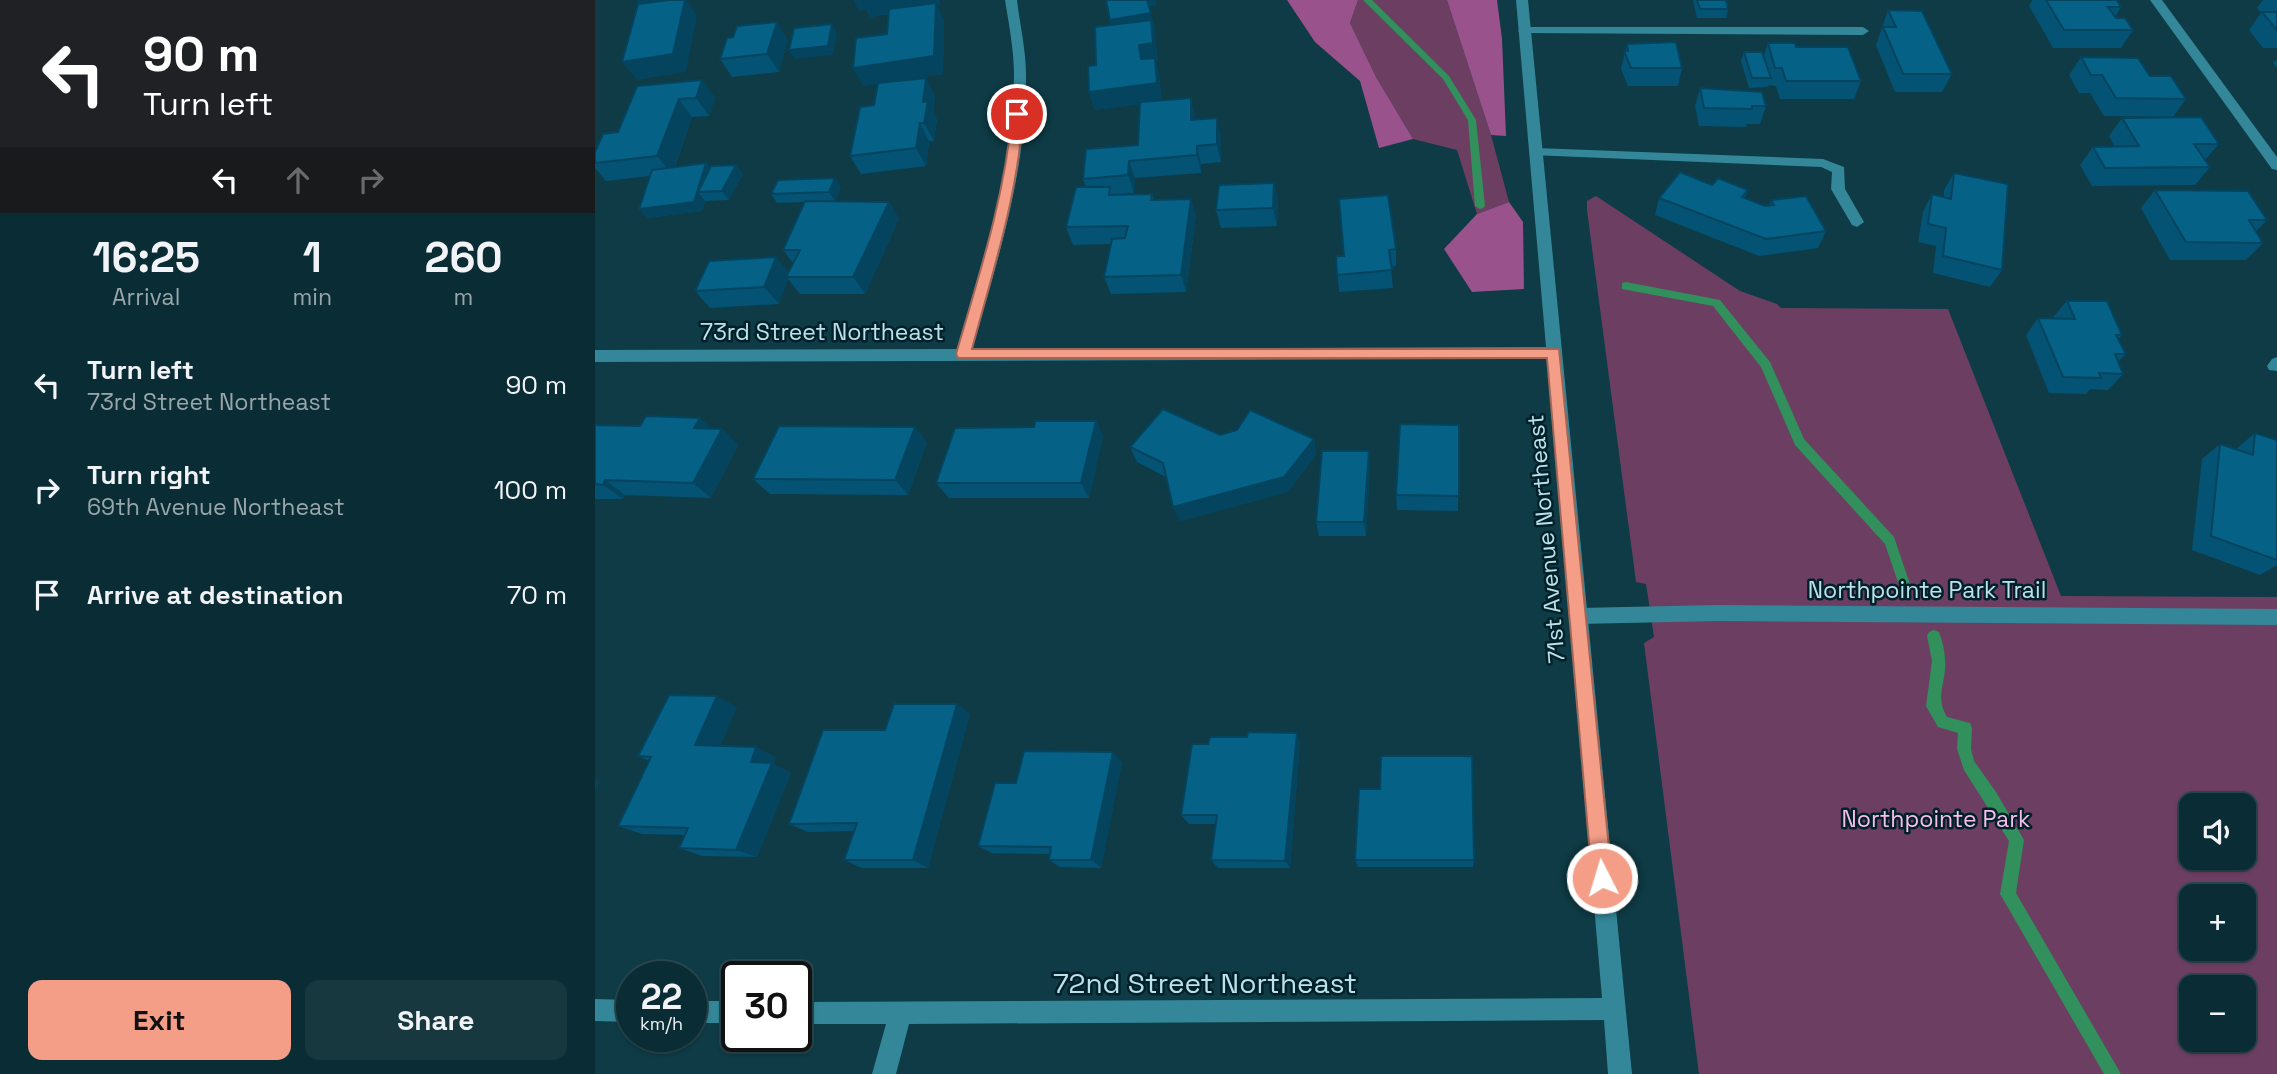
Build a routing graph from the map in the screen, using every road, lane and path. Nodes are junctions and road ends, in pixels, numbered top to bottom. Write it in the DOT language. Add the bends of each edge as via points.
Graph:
graph roads {
  1 [pos="1011,0"];
  2 [pos="1522,0"];
  3 [pos="2156,0"];
  4 [pos="1863,30"];
  5 [pos="1524,31"];
  6 [pos="1535,152"];
  7 [pos="2277,166"];
  8 [pos="1857,222"];
  9 [pos="1554,353"];
  10 [pos="963,354"];
  11 [pos="595,356"];
  12 [pos="1577,616"];
  13 [pos="2277,617"];
  14 [pos="595,1010"];
  15 [pos="1614,1010"];
  16 [pos="616,1011"];
  17 [pos="812,1013"];
  18 [pos="900,1015"];
  19 [pos="884,1074"];
  20 [pos="1620,1074"];
  1 -- 10 [label="street" via="1021,74 1014,156"];
  2 -- 5 [label="street, 71st Avenue Northeast"];
  3 -- 7 [label="street"];
  4 -- 5 [label="street"];
  5 -- 6 [label="street, 71st Avenue Northeast"];
  6 -- 8 [label="street" via="1823,163 1839,170 1838,189"];
  6 -- 9 [label="street, 71st Avenue Northeast"];
  9 -- 10 [label="street, 73rd Street Northeast"];
  9 -- 12 [label="street, 71st Avenue Northeast"];
  10 -- 11 [label="street, 73rd Street Northeast"];
  12 -- 13 [label="street, Northpointe Park Trail"];
  12 -- 15 [label="street, 71st Avenue Northeast"];
  14 -- 16 [label="street"];
  15 -- 18 [label="street, 72nd Street Northeast"];
  15 -- 20 [label="street, 71st Avenue Northeast"];
  17 -- 18 [label="street, 72nd Street Northeast"];
  18 -- 19 [label="street"];
}
